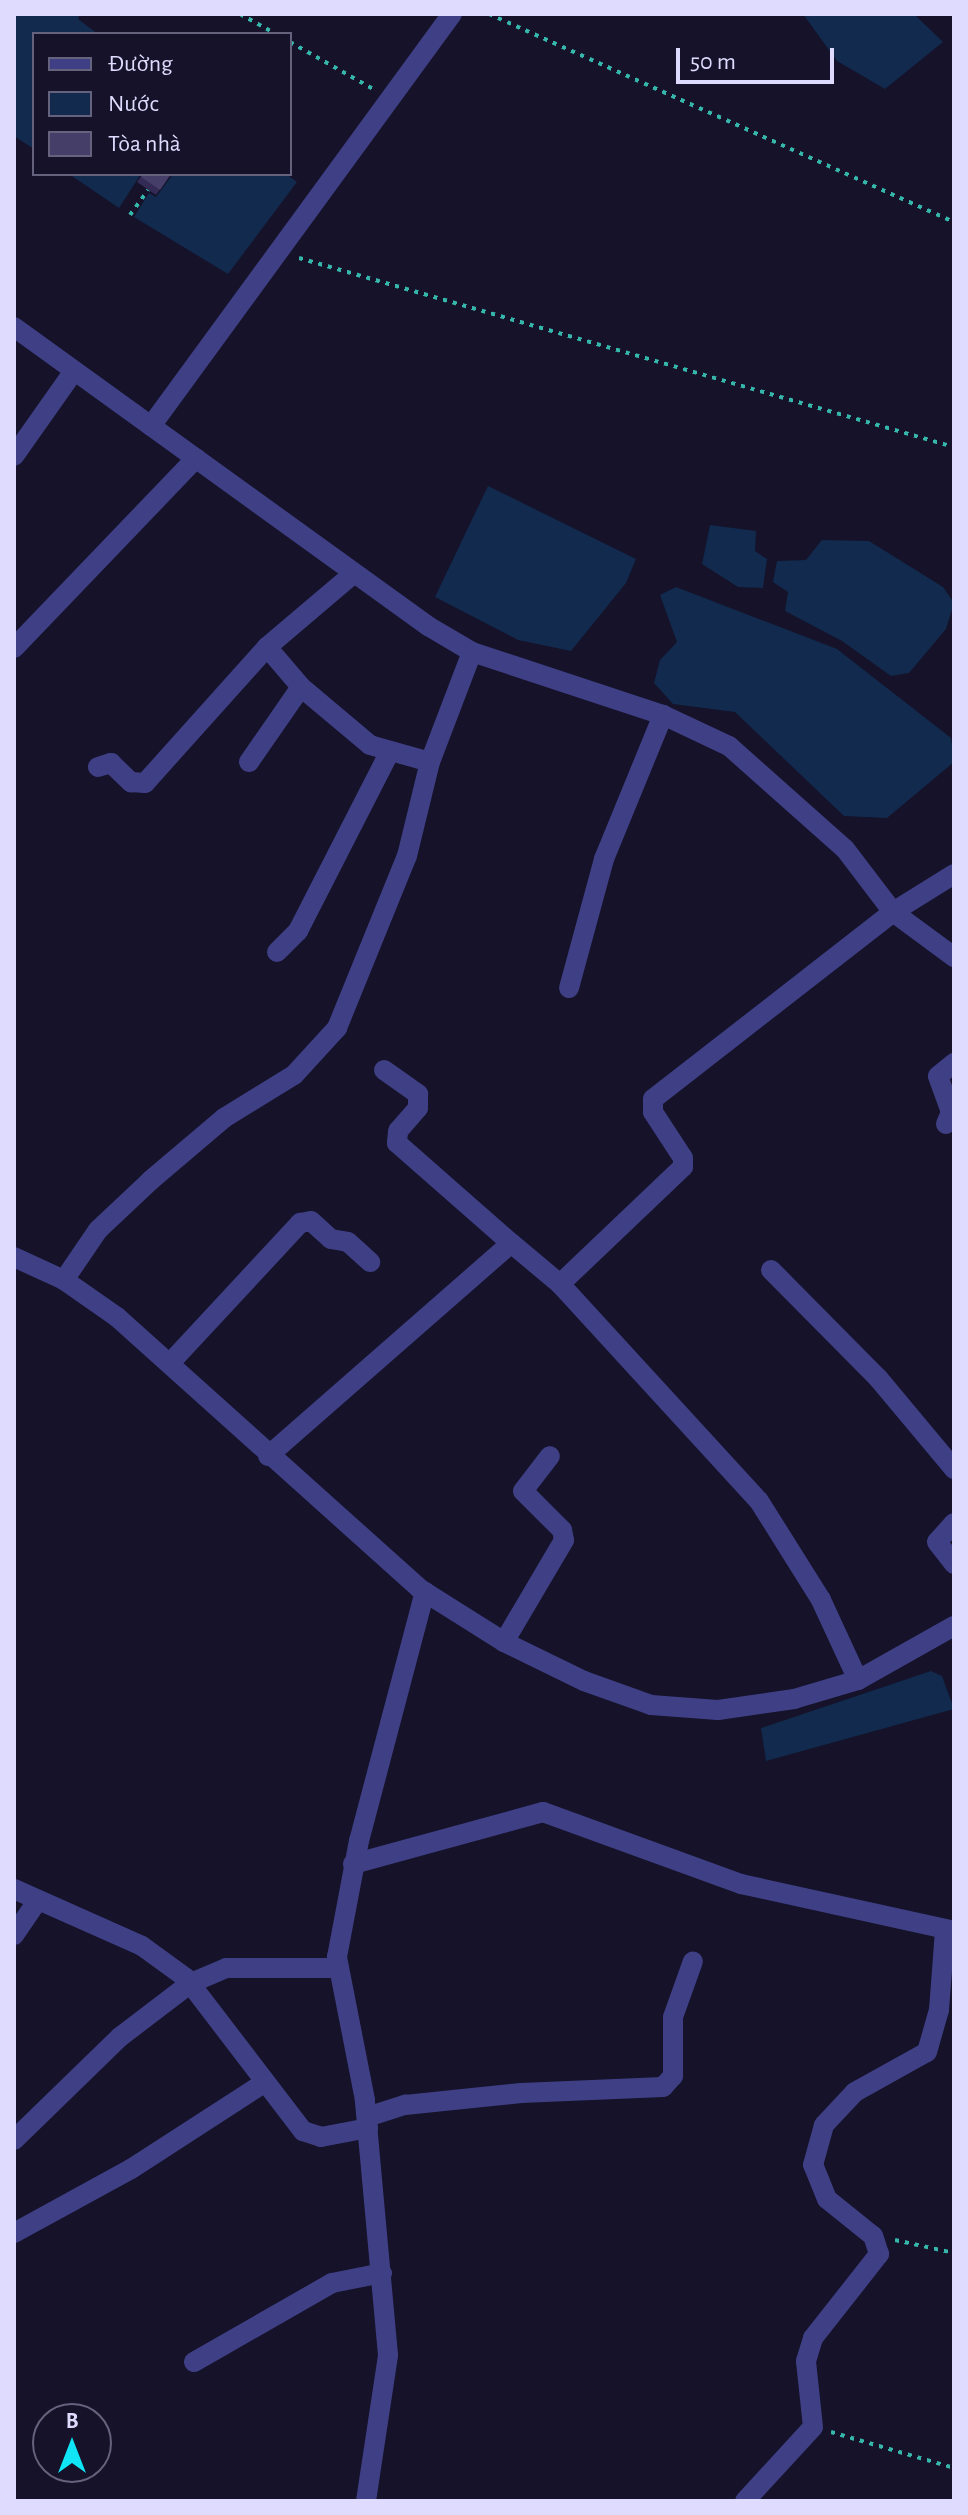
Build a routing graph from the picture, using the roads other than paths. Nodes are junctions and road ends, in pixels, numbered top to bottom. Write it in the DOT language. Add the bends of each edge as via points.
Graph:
graph roads {
  1 [pos="452,14"];
  2 [pos="14,327"];
  3 [pos="74,371"];
  4 [pos="151,426"];
  5 [pos="14,456"];
  6 [pos="196,458"];
  7 [pos="353,574"];
  8 [pos="267,647"];
  9 [pos="14,648"];
  10 [pos="472,652"];
  11 [pos="301,687"];
  12 [pos="663,715"];
  13 [pos="389,753"];
  14 [pos="249,762"];
  15 [pos="430,762"];
  16 [pos="98,767"];
  17 [pos="954,874"];
  18 [pos="893,912"];
  19 [pos="277,952"];
  20 [pos="954,957"];
  21 [pos="569,988"];
  22 [pos="954,1063"];
  23 [pos="384,1070"];
  24 [pos="946,1124"];
  25 [pos="511,1243"];
  26 [pos="14,1257"];
  27 [pos="370,1262"];
  28 [pos="771,1270"];
  29 [pos="64,1280"];
  30 [pos="560,1284"];
  31 [pos="171,1362"];
  32 [pos="268,1456"];
  33 [pos="550,1456"];
  34 [pos="954,1469"];
  35 [pos="954,1523"];
  36 [pos="954,1564"];
  37 [pos="425,1592"];
  38 [pos="954,1626"];
  39 [pos="504,1642"];
  40 [pos="858,1680"];
  41 [pos="353,1864"];
  42 [pos="14,1889"];
  43 [pos="38,1900"];
  44 [pos="950,1931"];
  45 [pos="14,1935"];
  46 [pos="693,1961"];
  47 [pos="338,1968"];
  48 [pos="191,1983"];
  49 [pos="264,2083"];
  50 [pos="367,2123"];
  51 [pos="14,2140"];
  52 [pos="14,2233"];
  53 [pos="382,2273"];
  54 [pos="194,2362"];
  55 [pos="366,2501"];
  56 [pos="745,2501"];
  1 -- 4 [label="street"];
  2 -- 3 [label="street"];
  3 -- 4 [label="street"];
  3 -- 5 [label="street"];
  4 -- 6 [label="street"];
  6 -- 7 [label="street"];
  6 -- 9 [label="street"];
  7 -- 8 [label="street"];
  7 -- 10 [label="street"];
  8 -- 11 [label="street"];
  8 -- 16 [label="street" via="166,766 145,783 131,782 111,763"];
  10 -- 12 [label="street"];
  10 -- 15 [label="street"];
  11 -- 13 [label="street" via="370,745"];
  11 -- 14 [label="street"];
  12 -- 18 [label="street" via="729,746 845,849"];
  12 -- 21 [label="street" via="604,859"];
  13 -- 15 [label="street"];
  13 -- 19 [label="street" via="298,931"];
  15 -- 29 [label="street" via="407,856 337,1028 294,1075 224,1118 151,1180 98,1230"];
  17 -- 18 [label="street"];
  18 -- 20 [label="street"];
  18 -- 30 [label="street" via="653,1099 653,1112 683,1158 683,1167"];
  22 -- 24 [label="street" via="938,1076 951,1112"];
  23 -- 25 [label="street" via="418,1094 418,1108 398,1131 397,1143"];
  25 -- 30 [label="street"];
  25 -- 32 [label="street"];
  26 -- 29 [label="street"];
  27 -- 31 [label="street" via="311,1221 300,1223"];
  28 -- 34 [label="street" via="878,1378"];
  29 -- 31 [label="street"];
  30 -- 40 [label="street" via="759,1501 821,1600"];
  31 -- 32 [label="street"];
  32 -- 37 [label="street"];
  33 -- 39 [label="street" via="523,1491 562,1530 564,1540"];
  35 -- 36 [label="street" via="937,1542"];
  37 -- 39 [label="street"];
  37 -- 41 [label="street"];
  38 -- 40 [label="street"];
  39 -- 40 [label="street" via="651,1705 718,1710 794,1699"];
  41 -- 44 [label="street" via="543,1812 741,1884"];
  41 -- 47 [label="street"];
  42 -- 43 [label="street"];
  43 -- 45 [label="street"];
  43 -- 48 [label="street" via="142,1946"];
  44 -- 56 [label="street" via="927,2052 855,2092 824,2125 813,2165 827,2199 873,2236 879,2254 813,2338 806,2361 813,2427"];
  46 -- 50 [label="street" via="673,2017 673,2076 663,2087 405,2105"];
  47 -- 48 [label="street" via="226,1968"];
  47 -- 50 [label="street"];
  48 -- 49 [label="street"];
  48 -- 51 [label="street" via="120,2037"];
  49 -- 50 [label="street" via="303,2131 321,2137"];
  49 -- 52 [label="street" via="131,2169"];
  50 -- 53 [label="street"];
  53 -- 54 [label="street" via="332,2283"];
  53 -- 55 [label="street" via="388,2368"];
}
